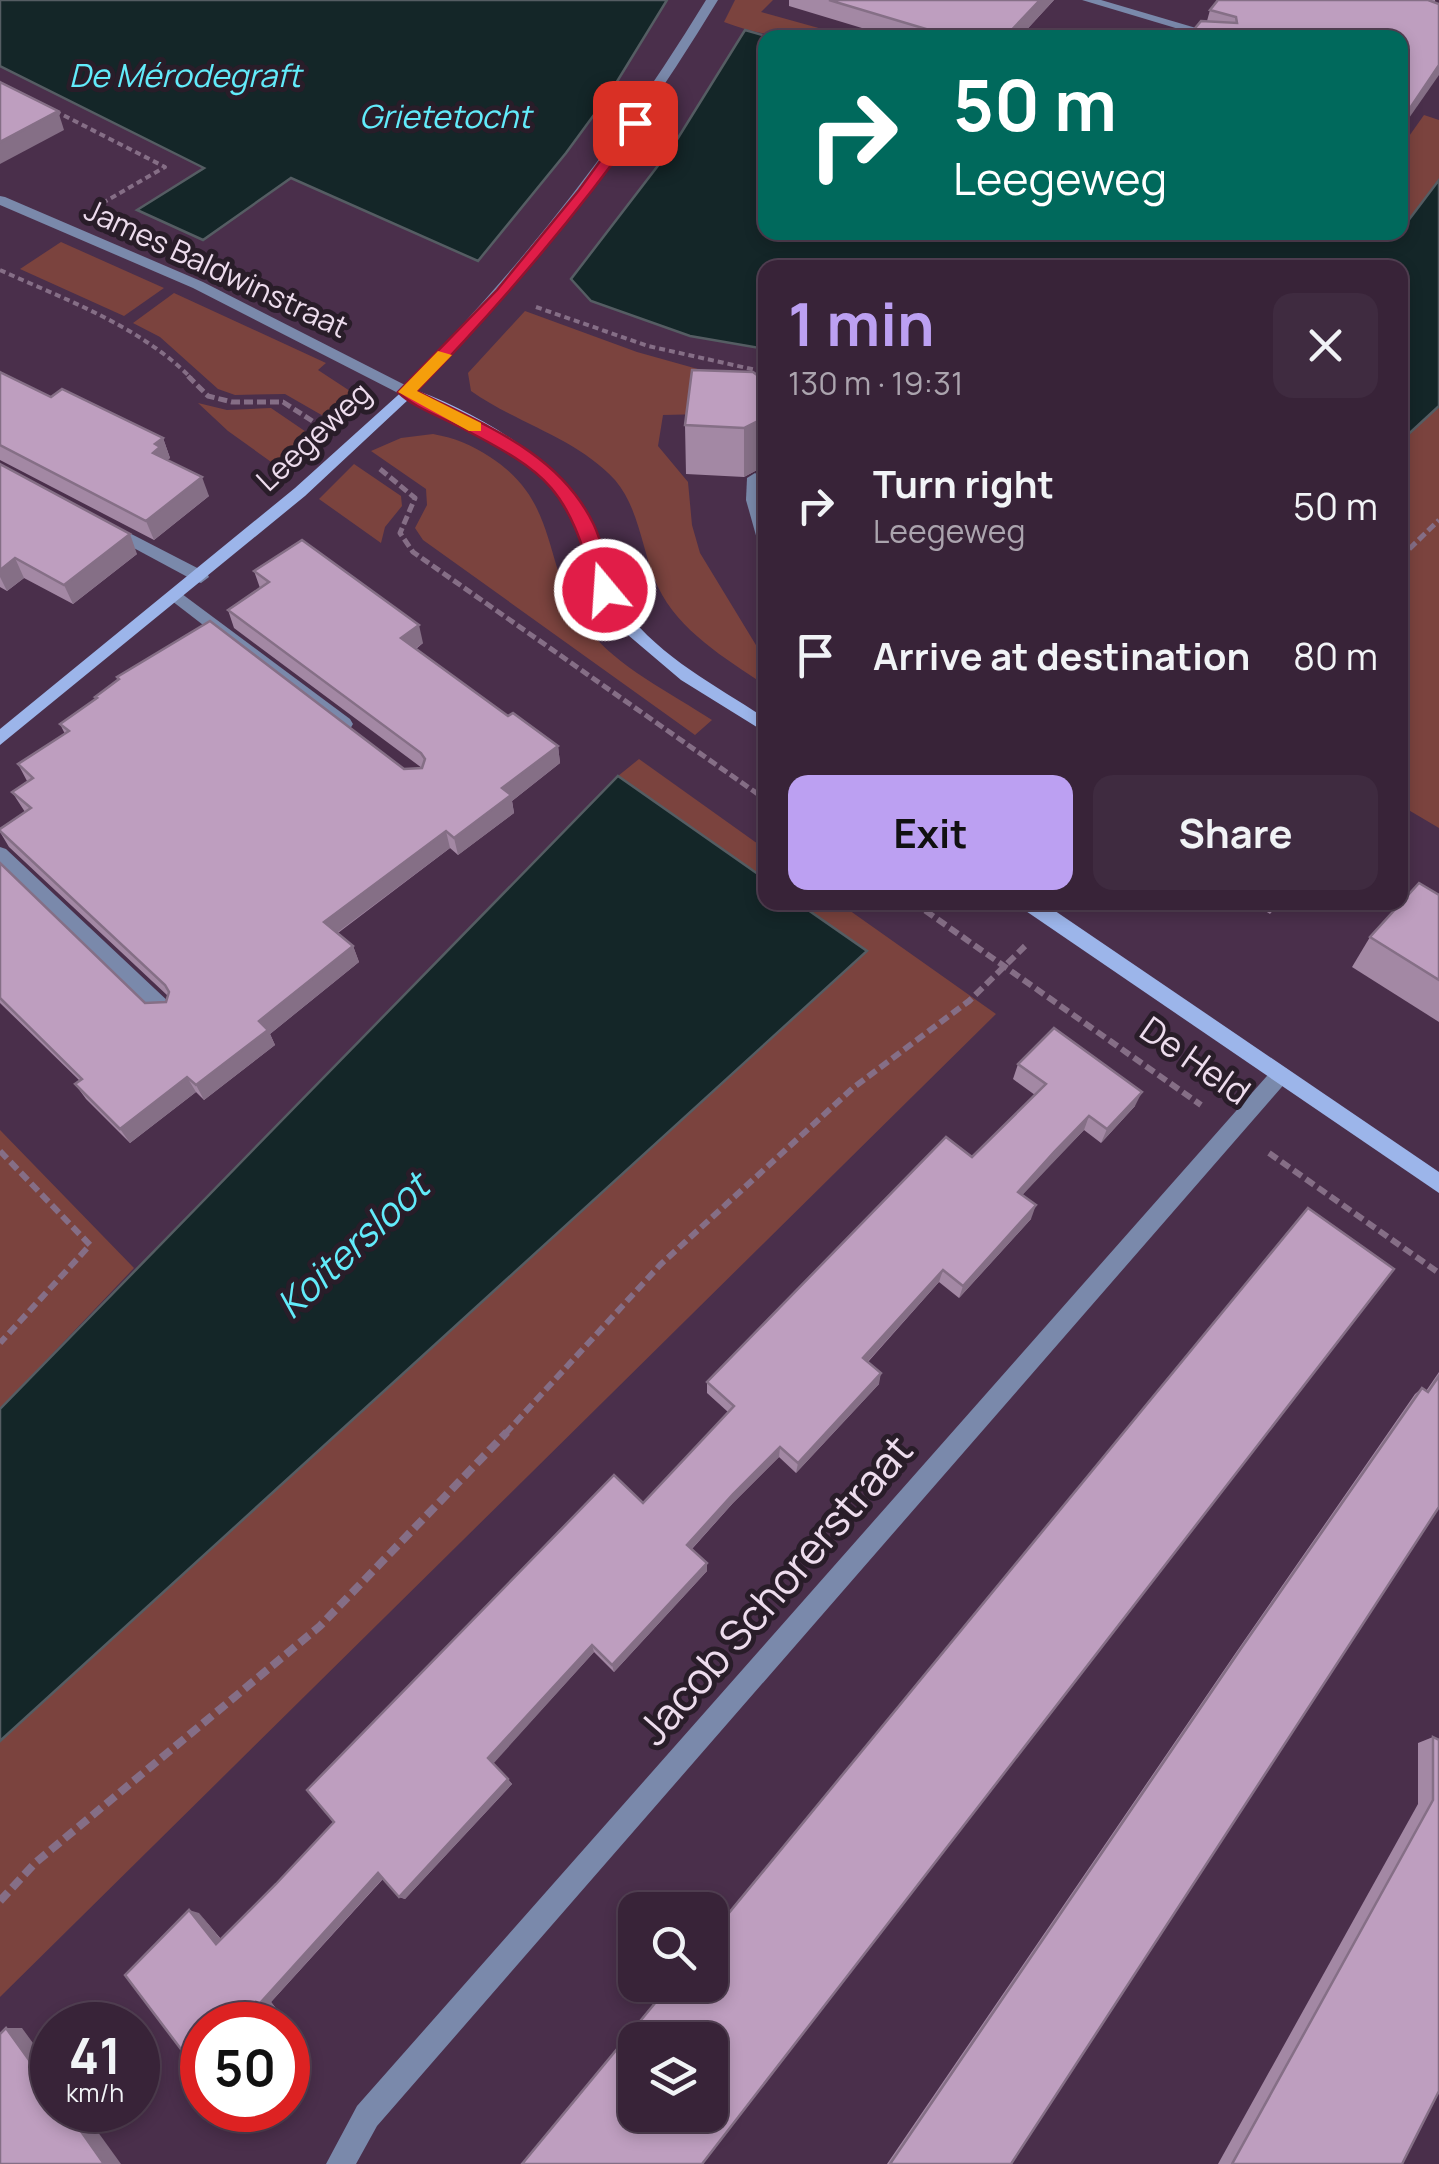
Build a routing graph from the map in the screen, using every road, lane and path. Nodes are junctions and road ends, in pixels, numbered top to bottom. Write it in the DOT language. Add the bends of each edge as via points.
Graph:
graph roads {
  1 [pos="712,0"];
  2 [pos="1088,0"];
  3 [pos="1195,30"];
  4 [pos="50,108"];
  5 [pos="0,200"];
  6 [pos="61,227"];
  7 [pos="0,270"];
  8 [pos="502,293"];
  9 [pos="758,371"];
  10 [pos="406,392"];
  11 [pos="350,448"];
  12 [pos="755,478"];
  13 [pos="758,514"];
  14 [pos="1439,520"];
  15 [pos="100,522"];
  16 [pos="1408,550"];
  17 [pos="201,577"];
  18 [pos="178,596"];
  19 [pos="758,721"];
  20 [pos="358,734"];
  21 [pos="0,739"];
  22 [pos="758,794"];
  23 [pos="0,854"];
  24 [pos="924,910"];
  25 [pos="1039,910"];
  26 [pos="1052,919"];
  27 [pos="1004,967"];
  28 [pos="164,1010"];
  29 [pos="1280,1075"];
  30 [pos="1234,1128"];
  31 [pos="0,1151"];
  32 [pos="1439,1184"];
  33 [pos="1439,1273"];
  34 [pos="0,1343"];
  35 [pos="0,1901"];
  36 [pos="340,2164"];
  1 -- 8 [label="street, Leegeweg" via="594,179"];
  2 -- 3 [label="street"];
  4 -- 6 [label="path" via="165,167"];
  5 -- 6 [label="street, James Baldwinstraat"];
  6 -- 10 [label="street, James Baldwinstraat" via="198,285"];
  7 -- 11 [label="path" via="125,328 175,362 208,396 283,402"];
  8 -- 9 [label="path" via="572,323"];
  8 -- 10 [label="street, Leegeweg"];
  10 -- 11 [label="main road, Leegeweg"];
  10 -- 19 [label="main road" via="544,468 575,504 605,590 633,631"];
  11 -- 17 [label="main road, Leegeweg"];
  11 -- 22 [label="path" via="411,490 414,506 400,533 413,552"];
  12 -- 13 [label="street"];
  14 -- 16 [label="path"];
  15 -- 17 [label="street"];
  17 -- 18 [label="main road, Leegeweg"];
  18 -- 20 [label="street"];
  18 -- 21 [label="main road, Leegeweg"];
  23 -- 28 [label="street"];
  24 -- 27 [label="path, De Held"];
  25 -- 26 [label="main road, De Held"];
  26 -- 27 [label="path"];
  26 -- 29 [label="main road, De Held"];
  27 -- 30 [label="path, De Held"];
  27 -- 35 [label="path" via="853,1088 660,1265 320,1626 35,1863"];
  29 -- 30 [label="street, Jacob Schorerstraat"];
  29 -- 32 [label="main road, De Held"];
  30 -- 33 [label="path, De Held"];
  30 -- 36 [label="street, Jacob Schorerstraat" via="366,2116"];
  31 -- 34 [label="path" via="90,1245"];
}
